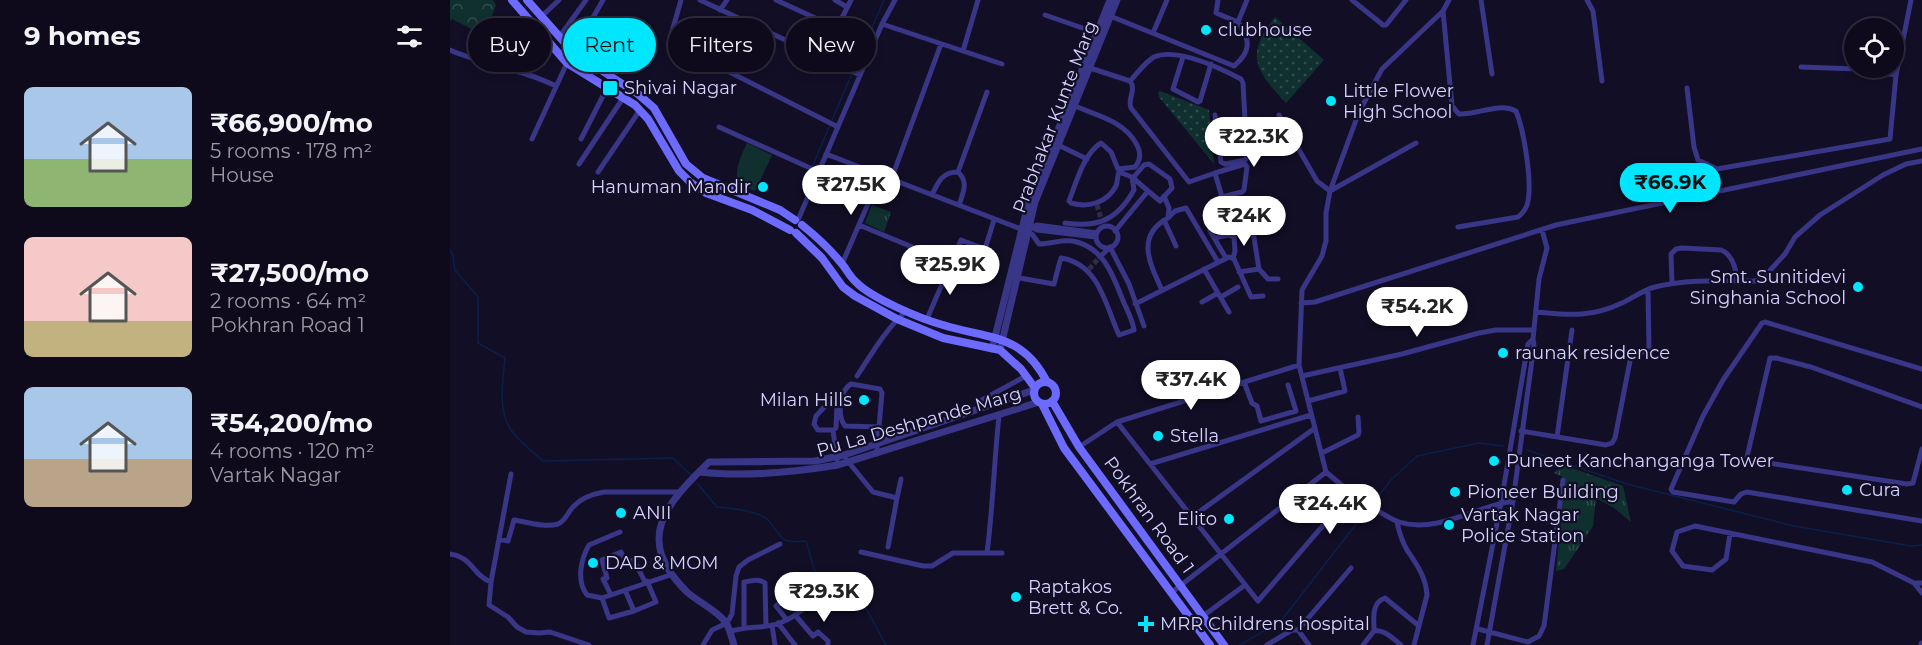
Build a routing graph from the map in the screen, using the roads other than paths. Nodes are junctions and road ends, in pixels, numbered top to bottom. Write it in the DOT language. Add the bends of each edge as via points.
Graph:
graph roads {
  1 [pos="512,0"];
  2 [pos="526,0"];
  3 [pos="559,0"];
  4 [pos="586,0"];
  5 [pos="603,0"];
  6 [pos="681,0"];
  7 [pos="700,0"];
  8 [pos="727,0"];
  9 [pos="776,0"];
  10 [pos="835,0"];
  11 [pos="851,0"];
  12 [pos="978,0"];
  13 [pos="1110,0"];
  14 [pos="1117,0"];
  15 [pos="1167,0"];
  16 [pos="1218,0"];
  17 [pos="1248,0"];
  18 [pos="1352,0"];
  19 [pos="1395,0"];
  20 [pos="1406,0"];
  21 [pos="1449,0"];
  22 [pos="1481,0"];
  23 [pos="1587,0"];
  24 [pos="1911,0"];
  25 [pos="893,1"];
  26 [pos="1402,5"];
  27 [pos="848,7"];
  28 [pos="720,10"];
  29 [pos="1443,11"];
  30 [pos="1046,15"];
  31 [pos="542,16"];
  32 [pos="1110,16"];
  33 [pos="592,18"];
  34 [pos="815,18"];
  35 [pos="842,18"];
  36 [pos="1238,22"];
  37 [pos="882,24"];
  38 [pos="1098,33"];
  39 [pos="1154,33"];
  40 [pos="1904,35"];
  41 [pos="560,36"];
  42 [pos="563,39"];
  43 [pos="786,40"];
  44 [pos="941,44"];
  45 [pos="450,50"];
  46 [pos="963,51"];
  47 [pos="1183,57"];
  48 [pos="563,58"];
  49 [pos="1002,64"];
  50 [pos="1211,64"];
  51 [pos="1801,66"];
  52 [pos="1086,67"];
  53 [pos="1844,68"];
  54 [pos="563,71"];
  55 [pos="581,72"];
  56 [pos="605,72"];
  57 [pos="854,72"];
  58 [pos="1492,74"];
  59 [pos="860,75"];
  60 [pos="1896,78"];
  61 [pos="1130,81"];
  62 [pos="1602,81"];
  63 [pos="556,86"];
  64 [pos="607,88"];
  65 [pos="1688,88"];
  66 [pos="987,92"];
  67 [pos="622,98"];
  68 [pos="1071,105"];
  69 [pos="640,110"];
  70 [pos="1215,115"];
  71 [pos="1279,115"];
  72 [pos="719,127"];
  73 [pos="838,127"];
  74 [pos="532,139"];
  75 [pos="581,139"];
  76 [pos="1416,143"];
  77 [pos="1056,144"];
  78 [pos="1922,149"];
  79 [pos="826,154"];
  80 [pos="1088,159"];
  81 [pos="1922,161"];
  82 [pos="579,164"];
  83 [pos="598,172"];
  84 [pos="819,172"];
  85 [pos="958,172"];
  86 [pos="1215,173"];
  87 [pos="880,176"];
  88 [pos="891,180"];
  89 [pos="1148,191"];
  90 [pos="1330,191"];
  91 [pos="932,195"];
  92 [pos="1164,196"];
  93 [pos="756,200"];
  94 [pos="959,205"];
  95 [pos="752,210"];
  96 [pos="1166,219"];
  97 [pos="994,220"];
  98 [pos="798,222"];
  99 [pos="1065,223"];
  100 [pos="859,225"];
  101 [pos="1458,227"];
  102 [pos="1031,228"];
  103 [pos="1542,230"];
  104 [pos="1115,231"];
  105 [pos="793,232"];
  106 [pos="1096,235"];
  107 [pos="1214,238"];
  108 [pos="1176,246"];
  109 [pos="1110,247"];
  110 [pos="1100,257"];
  111 [pos="1226,258"];
  112 [pos="1233,258"];
  113 [pos="1218,262"];
  114 [pos="951,263"];
  115 [pos="842,264"];
  116 [pos="1259,268"];
  117 [pos="1204,269"];
  118 [pos="1239,272"];
  119 [pos="975,273"];
  120 [pos="1013,276"];
  121 [pos="1278,279"];
  122 [pos="1737,280"];
  123 [pos="1672,284"];
  124 [pos="1238,287"];
  125 [pos="1162,290"];
  126 [pos="1648,290"];
  127 [pos="1219,295"];
  128 [pos="1263,296"];
  129 [pos="1202,302"];
  130 [pos="1301,303"];
  131 [pos="1136,304"];
  132 [pos="906,310"];
  133 [pos="1229,312"];
  134 [pos="1536,312"];
  135 [pos="897,319"];
  136 [pos="927,319"];
  137 [pos="1144,327"];
  138 [pos="1534,330"];
  139 [pos="1572,330"];
  140 [pos="998,339"];
  141 [pos="1533,339"];
  142 [pos="996,349"];
  143 [pos="1299,365"];
  144 [pos="1340,368"];
  145 [pos="1922,369"];
  146 [pos="857,376"];
  147 [pos="1026,376"];
  148 [pos="1302,376"];
  149 [pos="1047,382"];
  150 [pos="1244,382"];
  151 [pos="1288,385"];
  152 [pos="1034,389"];
  153 [pos="980,401"];
  154 [pos="1052,401"];
  155 [pos="1308,401"];
  156 [pos="1041,403"];
  157 [pos="1922,407"];
  158 [pos="1296,411"];
  159 [pos="1311,415"];
  160 [pos="999,416"];
  161 [pos="1358,417"];
  162 [pos="1298,419"];
  163 [pos="1262,421"];
  164 [pos="1117,422"];
  165 [pos="877,427"];
  166 [pos="1315,428"];
  167 [pos="1264,429"];
  168 [pos="833,430"];
  169 [pos="1521,431"];
  170 [pos="1557,437"];
  171 [pos="876,445"];
  172 [pos="1078,447"];
  173 [pos="1922,449"];
  174 [pos="1322,453"];
  175 [pos="877,454"];
  176 [pos="836,457"];
  177 [pos="846,459"];
  178 [pos="1150,464"];
  179 [pos="838,465"];
  180 [pos="700,472"];
  181 [pos="1326,472"];
  182 [pos="511,474"];
  183 [pos="901,479"];
  184 [pos="1563,480"];
  185 [pos="680,492"];
  186 [pos="1351,493"];
  187 [pos="897,498"];
  188 [pos="1513,501"];
  189 [pos="1501,503"];
  190 [pos="1192,517"];
  191 [pos="1922,521"];
  192 [pos="1397,522"];
  193 [pos="620,532"];
  194 [pos="1730,534"];
  195 [pos="499,539"];
  196 [pos="780,544"];
  197 [pos="888,547"];
  198 [pos="861,552"];
  199 [pos="1002,552"];
  200 [pos="987,553"];
  201 [pos="450,554"];
  202 [pos="1221,554"];
  203 [pos="1351,568"];
  204 [pos="673,574"];
  205 [pos="491,582"];
  206 [pos="646,582"];
  207 [pos="1914,583"];
  208 [pos="1922,583"];
  209 [pos="1180,585"];
  210 [pos="1245,585"];
  211 [pos="625,590"];
  212 [pos="1922,592"];
  213 [pos="1171,593"];
  214 [pos="611,595"];
  215 [pos="602,598"];
  216 [pos="634,611"];
  217 [pos="795,615"];
  218 [pos="1203,616"];
  219 [pos="787,620"];
  220 [pos="727,623"];
  221 [pos="772,625"];
  222 [pos="1419,626"];
  223 [pos="744,627"];
  224 [pos="1478,629"];
  225 [pos="1298,630"];
  226 [pos="1374,631"];
  227 [pos="1490,631"];
  228 [pos="729,632"];
  229 [pos="589,645"];
  230 [pos="703,645"];
  231 [pos="734,645"];
  232 [pos="775,645"];
  233 [pos="795,645"];
  234 [pos="828,645"];
  235 [pos="1210,645"];
  236 [pos="1224,645"];
  237 [pos="1267,645"];
  238 [pos="1309,645"];
  239 [pos="1363,645"];
  240 [pos="1401,645"];
  241 [pos="1414,645"];
  242 [pos="1473,645"];
  243 [pos="1487,645"];
  1 -- 48 [label="main road"];
  2 -- 31 [label="main road"];
  3 -- 31 [label="street"];
  4 -- 41 [label="street"];
  5 -- 33 [label="street"];
  6 -- 73 [label="street" via="671,35 674,44"];
  7 -- 28 [label="street"];
  8 -- 28 [label="street"];
  9 -- 34 [label="street"];
  10 -- 27 [label="street"];
  11 -- 27 [label="street"];
  12 -- 46 [label="street"];
  13 -- 38 [label="street, Prabhakar Kunte Marg"];
  14 -- 32 [label="street, Prabhakar Kunte Marg"];
  15 -- 39 [label="street"];
  16 -- 36 [label="street" via="1216,13"];
  17 -- 36 [label="street"];
  18 -- 26 [label="street" via="1383,25"];
  19 -- 26 [label="street"];
  20 -- 26 [label="street"];
  21 -- 29 [label="street"];
  22 -- 58 [label="street"];
  23 -- 62 [label="street" via="1593,11"];
  24 -- 40 [label="street"];
  25 -- 37 [label="street"];
  27 -- 35 [label="street"];
  28 -- 43 [label="street"];
  29 -- 90 [label="street" via="1382,69 1359,112"];
  29 -- 101 [label="street" via="1452,106 1458,114 1508,107 1516,111 1528,175 1528,201 1518,217"];
  30 -- 38 [label="street"];
  31 -- 41 [label="main road"];
  32 -- 39 [label="street"];
  32 -- 52 [label="street, Prabhakar Kunte Marg"];
  36 -- 39 [label="street" via="1248,40 1247,50 1234,66"];
  37 -- 44 [label="street"];
  37 -- 59 [label="street"];
  38 -- 52 [label="street, Prabhakar Kunte Marg"];
  41 -- 42 [label="main road"];
  44 -- 46 [label="street"];
  44 -- 88 [label="street"];
  45 -- 63 [label="street" via="534,75"];
  46 -- 49 [label="street"];
  47 -- 50 [label="street"];
  47 -- 50 [label="street" via="1173,89 1198,102"];
  47 -- 61 [label="street" via="1155,57"];
  50 -- 70 [label="street" via="1244,83 1245,160 1221,162"];
  51 -- 53 [label="street"];
  52 -- 61 [label="street"];
  52 -- 68 [label="street, Prabhakar Kunte Marg"];
  54 -- 63 [label="street"];
  55 -- 64 [label="main road"];
  56 -- 93 [label="main road" via="654,108 686,164 718,185"];
  57 -- 59 [label="street"];
  59 -- 73 [label="street"];
  60 -- 65 [label="street" via="1890,139 1717,169 1698,160"];
  61 -- 86 [label="street" via="1131,108 1189,182"];
  63 -- 74 [label="street"];
  64 -- 67 [label="main road"];
  64 -- 75 [label="street"];
  66 -- 85 [label="street"];
  67 -- 69 [label="main road"];
  67 -- 82 [label="street"];
  68 -- 77 [label="street, Prabhakar Kunte Marg"];
  68 -- 80 [label="street" via="1125,129 1139,149 1139,163 1130,169 1118,169 1111,152 1101,143"];
  69 -- 83 [label="street"];
  69 -- 95 [label="main road" via="690,182 706,193"];
  71 -- 90 [label="street" via="1317,180"];
  72 -- 84 [label="street"];
  73 -- 79 [label="street"];
  76 -- 90 [label="street"];
  77 -- 80 [label="street"];
  77 -- 102 [label="street, Prabhakar Kunte Marg" via="1035,202"];
  78 -- 103 [label="street"];
  79 -- 84 [label="street"];
  79 -- 87 [label="street"];
  80 -- 99 [label="street" via="1070,202 1079,206 1103,200 1115,187 1119,172 1132,177 1134,190 1120,211 1108,219 1088,226"];
  81 -- 122 [label="street" via="1883,175 1820,215 1795,237 1763,278"];
  84 -- 98 [label="street"];
  85 -- 91 [label="street" via="942,177"];
  85 -- 94 [label="street" via="965,187"];
  86 -- 86 [label="street" via="1222,196 1244,192 1245,164"];
  87 -- 88 [label="street"];
  87 -- 100 [label="street"];
  88 -- 91 [label="street"];
  89 -- 92 [label="street" via="1160,201"];
  89 -- 92 [label="street" via="1133,178 1149,164 1172,184"];
  89 -- 104 [label="street"];
  90 -- 130 [label="street" via="1326,241 1322,256 1302,290"];
  91 -- 94 [label="street"];
  92 -- 96 [label="street" via="1169,208"];
  93 -- 95 [label="main road"];
  93 -- 98 [label="main road"];
  94 -- 97 [label="street"];
  95 -- 105 [label="main road"];
  96 -- 108 [label="street"];
  96 -- 113 [label="street" via="1186,208"];
  96 -- 125 [label="street" via="1149,236 1148,249"];
  97 -- 102 [label="street"];
  97 -- 114 [label="street" via="985,249 961,240"];
  98 -- 105 [label="main road" via="789,225"];
  98 -- 115 [label="main road"];
  100 -- 114 [label="street"];
  100 -- 115 [label="street"];
  102 -- 106 [label="street"];
  102 -- 110 [label="street" via="1040,244 1057,240 1076,242"];
  102 -- 120 [label="street, Prabhakar Kunte Marg"];
  103 -- 130 [label="street" via="1315,302"];
  103 -- 134 [label="street" via="1547,248"];
  104 -- 106 [label="street" via="1103,224"];
  104 -- 109 [label="street" via="1117,240"];
  105 -- 135 [label="main road" via="822,258 843,287"];
  106 -- 109 [label="street" via="1100,245"];
  107 -- 111 [label="street"];
  107 -- 112 [label="street" via="1233,237"];
  107 -- 116 [label="street" via="1210,231 1213,218 1249,221"];
  109 -- 110 [label="street"];
  109 -- 131 [label="street"];
  110 -- 120 [label="street" via="1112,274 1134,330 1119,335 1094,276 1089,269 1068,259 1060,260 1054,284"];
  111 -- 112 [label="street"];
  111 -- 113 [label="street"];
  112 -- 118 [label="street"];
  113 -- 117 [label="street"];
  114 -- 119 [label="street"];
  114 -- 136 [label="street"];
  115 -- 132 [label="main road" via="867,291"];
  116 -- 118 [label="street"];
  116 -- 121 [label="street" via="1268,279"];
  117 -- 125 [label="street"];
  117 -- 127 [label="street"];
  118 -- 128 [label="street" via="1251,297"];
  120 -- 140 [label="street, Prabhakar Kunte Marg"];
  122 -- 123 [label="street"];
  122 -- 123 [label="street" via="1726,252 1682,248 1671,254"];
  123 -- 126 [label="street"];
  124 -- 127 [label="street"];
  125 -- 131 [label="street"];
  126 -- 134 [label="street" via="1588,315"];
  126 -- 170 [label="street" via="1648,347 1645,352 1631,356 1612,443"];
  127 -- 129 [label="street"];
  127 -- 133 [label="street"];
  130 -- 143 [label="street"];
  131 -- 137 [label="street"];
  132 -- 135 [label="street"];
  132 -- 136 [label="main road"];
  134 -- 138 [label="street"];
  135 -- 142 [label="main road" via="943,338"];
  135 -- 146 [label="street"];
  136 -- 140 [label="main road"];
  138 -- 141 [label="street"];
  138 -- 144 [label="street" via="1479,333"];
  139 -- 170 [label="street"];
  140 -- 142 [label="street, Prabhakar Kunte Marg"];
  140 -- 149 [label="main road" via="1018,347 1041,370"];
  141 -- 169 [label="street"];
  141 -- 189 [label="street" via="1528,344"];
  142 -- 147 [label="main road" via="1011,358"];
  143 -- 148 [label="street"];
  143 -- 150 [label="street"];
  144 -- 148 [label="street"];
  144 -- 155 [label="street" via="1345,391"];
  145 -- 191 [label="street" via="1761,323 1703,416 1671,489 1734,502 1747,492"];
  147 -- 152 [label="main road"];
  147 -- 153 [label="street"];
  148 -- 155 [label="street"];
  149 -- 152 [label="main road"];
  149 -- 154 [label="main road" via="1056,390"];
  150 -- 163 [label="street"];
  150 -- 164 [label="street"];
  151 -- 158 [label="street"];
  152 -- 156 [label="main road" via="1034,397"];
  152 -- 171 [label="street, Pu La Deshpande Marg"];
  154 -- 156 [label="main road"];
  154 -- 172 [label="main road, Pokhran Road 1"];
  155 -- 159 [label="street"];
  156 -- 160 [label="street, Pu La Deshpande Marg"];
  156 -- 213 [label="main road, Pokhran Road 1" via="1064,448"];
  157 -- 173 [label="street" via="1811,367 1770,358 1747,457 1907,484 1913,483"];
  158 -- 162 [label="street"];
  158 -- 163 [label="street"];
  159 -- 162 [label="street"];
  159 -- 166 [label="street"];
  160 -- 175 [label="street, Pu La Deshpande Marg"];
  160 -- 200 [label="street"];
  161 -- 174 [label="street" via="1358,435"];
  162 -- 167 [label="street"];
  163 -- 167 [label="street"];
  164 -- 172 [label="street"];
  164 -- 178 [label="street"];
  165 -- 165 [label="street" via="880,389 848,385 841,401 842,423"];
  165 -- 171 [label="street"];
  166 -- 174 [label="street"];
  166 -- 190 [label="street"];
  167 -- 178 [label="street"];
  168 -- 168 [label="street" via="837,406 829,402 814,424 818,430"];
  168 -- 176 [label="street"];
  169 -- 170 [label="street"];
  169 -- 188 [label="street"];
  171 -- 175 [label="street"];
  171 -- 177 [label="street, Pu La Deshpande Marg"];
  172 -- 209 [label="main road, Pokhran Road 1"];
  174 -- 181 [label="street"];
  175 -- 177 [label="street, Pu La Deshpande Marg"];
  176 -- 177 [label="street, Pu La Deshpande Marg"];
  176 -- 179 [label="street"];
  176 -- 180 [label="street, Pu La Deshpande Marg" via="815,461 709,462"];
  177 -- 179 [label="street, Pu La Deshpande Marg"];
  177 -- 187 [label="street" via="873,492"];
  178 -- 190 [label="street"];
  179 -- 180 [label="street, Pu La Deshpande Marg" via="808,470"];
  180 -- 185 [label="street, Pu La Deshpande Marg"];
  181 -- 186 [label="street"];
  181 -- 202 [label="street"];
  182 -- 195 [label="street"];
  183 -- 187 [label="street"];
  184 -- 227 [label="street" via="1544,626 1539,636 1528,642"];
  185 -- 195 [label="street" via="594,494 581,499 557,524 514,520 508,541"];
  185 -- 204 [label="street, Pu La Deshpande Marg" via="661,520 658,537 661,555"];
  186 -- 192 [label="street"];
  186 -- 210 [label="street" via="1258,601"];
  187 -- 197 [label="street"];
  188 -- 189 [label="street"];
  188 -- 227 [label="street"];
  189 -- 192 [label="street" via="1455,520 1411,525"];
  189 -- 224 [label="street"];
  190 -- 202 [label="street"];
  192 -- 222 [label="street" via="1403,542 1427,586"];
  193 -- 215 [label="street" via="589,544 581,565 582,588 587,595"];
  194 -- 194 [label="street" via="1695,526 1677,532 1672,550 1683,566 1713,570 1726,559"];
  194 -- 207 [label="street" via="1872,562"];
  195 -- 205 [label="street"];
  196 -- 220 [label="street" via="740,567"];
  198 -- 200 [label="street" via="923,566 932,566 953,553"];
  199 -- 200 [label="street"];
  201 -- 205 [label="street" via="464,558"];
  202 -- 209 [label="street"];
  202 -- 210 [label="street"];
  203 -- 225 [label="street"];
  204 -- 206 [label="street"];
  204 -- 220 [label="street, Pu La Deshpande Marg" via="687,591"];
  205 -- 229 [label="street" via="489,605 517,627 532,633 550,632"];
  206 -- 211 [label="street"];
  206 -- 214 [label="street" via="634,560 626,562 621,552 602,560 607,578 603,579"];
  206 -- 216 [label="street" via="656,602"];
  207 -- 208 [label="street"];
  207 -- 212 [label="street"];
  209 -- 213 [label="street"];
  209 -- 218 [label="main road, Pokhran Road 1"];
  210 -- 218 [label="street"];
  211 -- 214 [label="street"];
  211 -- 216 [label="street"];
  213 -- 235 [label="main road, Pokhran Road 1"];
  214 -- 215 [label="street"];
  215 -- 216 [label="street" via="609,618"];
  217 -- 219 [label="street"];
  217 -- 219 [label="street" via="823,593 810,578 776,606"];
  217 -- 234 [label="street" via="813,636 818,632"];
  218 -- 236 [label="main road, Pokhran Road 1"];
  219 -- 221 [label="street"];
  220 -- 228 [label="street"];
  220 -- 230 [label="street" via="712,630"];
  221 -- 223 [label="street"];
  221 -- 223 [label="street" via="765,583 755,580 744,582"];
  221 -- 232 [label="street"];
  221 -- 233 [label="street"];
  222 -- 226 [label="street" via="1385,598 1374,608"];
  222 -- 241 [label="street"];
  223 -- 228 [label="street"];
  224 -- 227 [label="street"];
  224 -- 242 [label="street"];
  225 -- 237 [label="street"];
  225 -- 238 [label="street"];
  226 -- 239 [label="street"];
  226 -- 240 [label="street" via="1383,631"];
  227 -- 243 [label="street"];
  228 -- 231 [label="street"];
}
